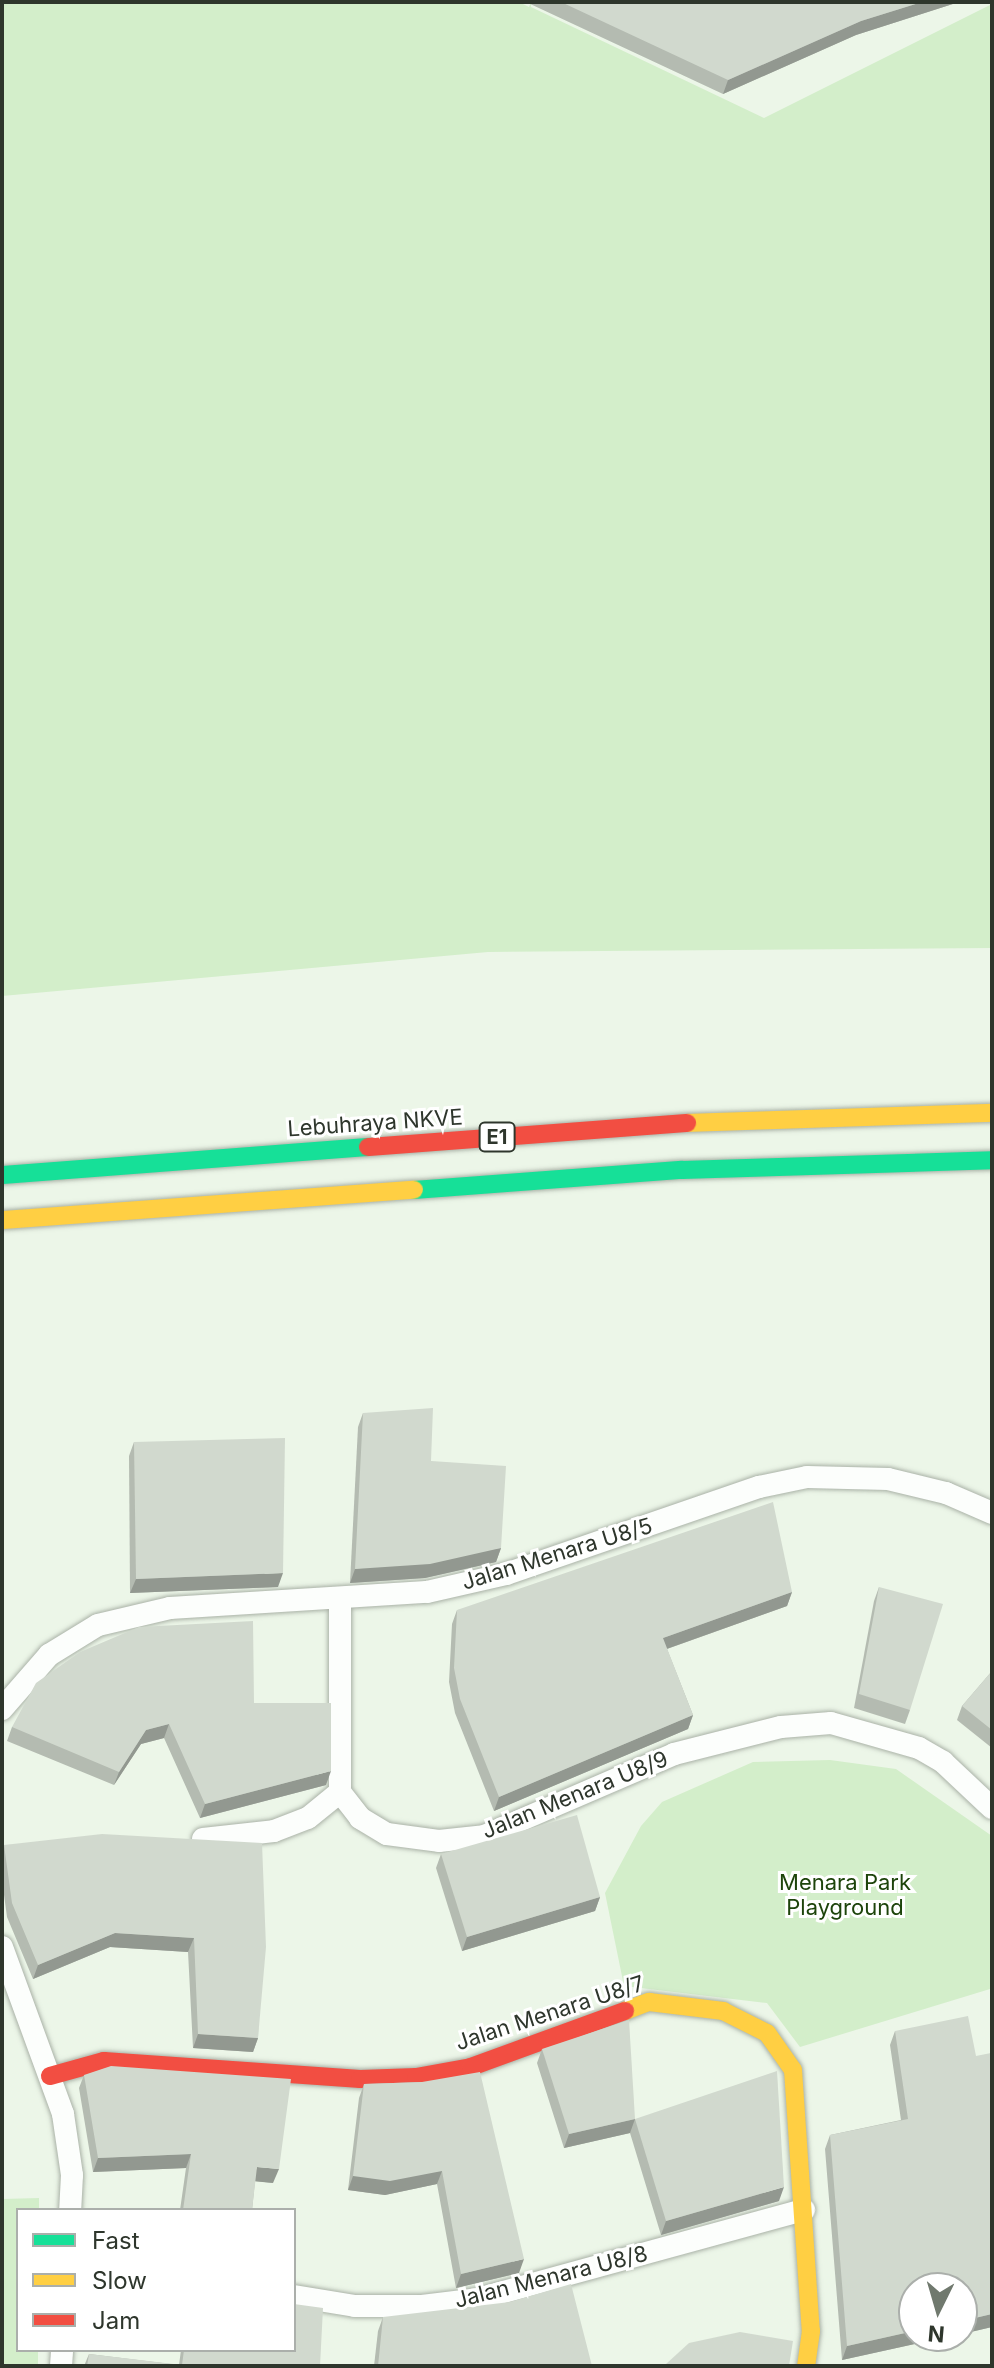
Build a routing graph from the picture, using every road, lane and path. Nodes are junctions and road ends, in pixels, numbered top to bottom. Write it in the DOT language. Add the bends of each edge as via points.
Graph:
graph roads {
  1 [pos="992,1113"];
  2 [pos="992,1160"];
  3 [pos="2,1175"];
  4 [pos="2,1220"];
  5 [pos="992,1513"];
  6 [pos="340,1599"];
  7 [pos="2,1709"];
  8 [pos="340,1792"];
  9 [pos="992,1808"];
  10 [pos="203,1839"];
  11 [pos="2,1947"];
  12 [pos="50,2076"];
  13 [pos="70,2208"];
  14 [pos="804,2210"];
  15 [pos="296,2296"];
  16 [pos="806,2366"];
  1 -- 3 [label="main road, Lebuhraya NKVE / E1" via="680,1123"];
  2 -- 4 [label="main road, E1" via="682,1170"];
  5 -- 6 [label="street, Jalan Menara U8/5" via="946,1493 888,1479 807,1477 759,1487 506,1574 427,1592"];
  6 -- 7 [label="street, Jalan Menara U8/5" via="170,1608 98,1625 49,1655"];
  6 -- 8 [label="street"];
  8 -- 9 [label="street, Jalan Menara U8/9" via="360,1818 387,1834 439,1841 484,1836 674,1754 781,1727 831,1723 919,1748 943,1762"];
  8 -- 10 [label="street" via="308,1818 274,1831"];
  11 -- 12 [label="street"];
  12 -- 13 [label="street" via="63,2114 72,2175"];
  12 -- 14 [label="main road, Jalan Menara U8/7" via="104,2061 360,2079 416,2077 471,2067 649,2002 699,2004 746,2020 783,2049 798,2097"];
  14 -- 15 [label="street, Jalan Menara U8/8" via="478,2299 355,2306"];
  14 -- 16 [label="main road, Jalan Menara U8/7" via="811,2331"];
}
